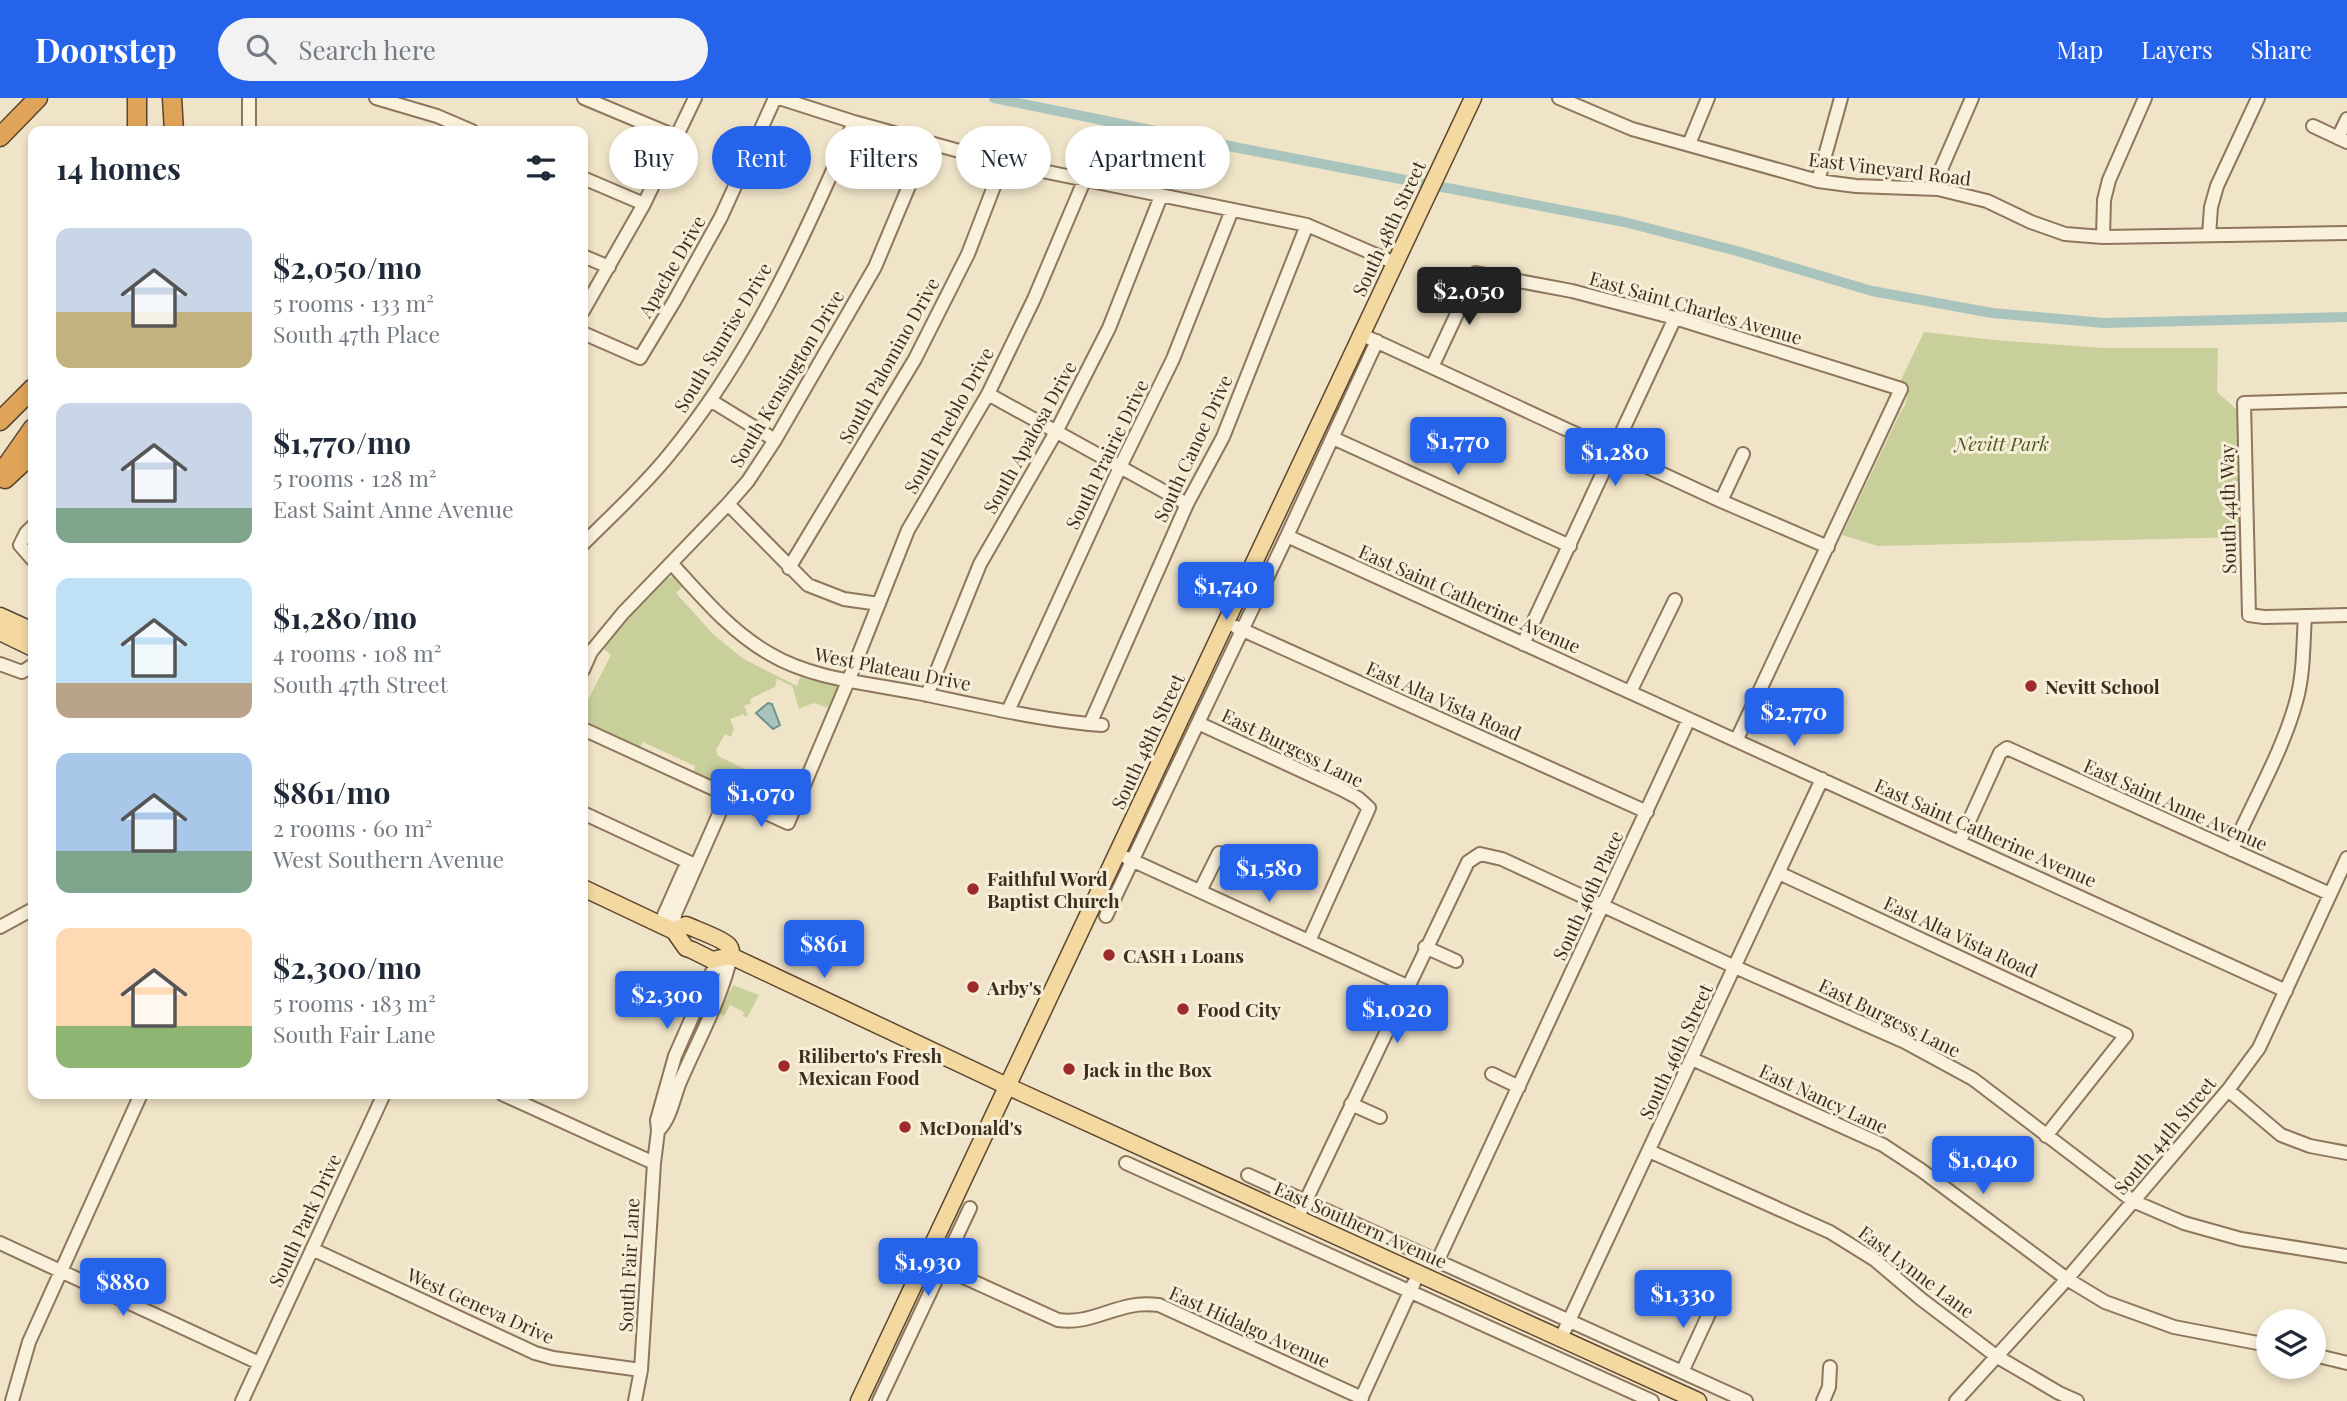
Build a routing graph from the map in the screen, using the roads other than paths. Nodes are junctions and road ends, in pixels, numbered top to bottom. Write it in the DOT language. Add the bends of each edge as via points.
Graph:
graph roads {
  1 [pos="38,98"];
  2 [pos="137,98"];
  3 [pos="172,98"];
  4 [pos="249,98"];
  5 [pos="376,98"];
  6 [pos="584,98"];
  7 [pos="695,98"];
  8 [pos="777,98"];
  9 [pos="1473,98"];
  10 [pos="1559,98"];
  11 [pos="1708,98"];
  12 [pos="1841,98"];
  13 [pos="1972,98"];
  14 [pos="2145,98"];
  15 [pos="2258,98"];
  16 [pos="393,100"];
  17 [pos="2347,119"];
  18 [pos="854,122"];
  19 [pos="137,126"];
  20 [pos="174,126"];
  21 [pos="249,126"];
  22 [pos="460,126"];
  23 [pos="651,126"];
  24 [pos="682,126"];
  25 [pos="868,126"];
  26 [pos="2313,126"];
  27 [pos="0,137"];
  28 [pos="2343,140"];
  29 [pos="1689,144"];
  30 [pos="588,180"];
  31 [pos="1818,181"];
  32 [pos="652,189"];
  33 [pos="908,189"];
  34 [pos="993,189"];
  35 [pos="1081,189"];
  36 [pos="1125,189"];
  37 [pos="1938,189"];
  38 [pos="1161,196"];
  39 [pos="645,204"];
  40 [pos="1232,211"];
  41 [pos="1307,225"];
  42 [pos="2347,233"];
  43 [pos="2209,235"];
  44 [pos="2103,237"];
  45 [pos="588,258"];
  46 [pos="1395,263"];
  47 [pos="609,267"];
  48 [pos="588,303"];
  49 [pos="1675,318"];
  50 [pos="1361,334"];
  51 [pos="588,335"];
  52 [pos="1377,341"];
  53 [pos="1432,367"];
  54 [pos="28,393"];
  55 [pos="988,394"];
  56 [pos="710,400"];
  57 [pos="2347,400"];
  58 [pos="0,421"];
  59 [pos="1056,432"];
  60 [pos="28,435"];
  61 [pos="1333,438"];
  62 [pos="775,440"];
  63 [pos="1614,451"];
  64 [pos="1743,454"];
  65 [pos="28,458"];
  66 [pos="1120,467"];
  67 [pos="0,475"];
  68 [pos="0,484"];
  69 [pos="1721,501"];
  70 [pos="728,504"];
  71 [pos="1187,504"];
  72 [pos="28,531"];
  73 [pos="1287,536"];
  74 [pos="588,539"];
  75 [pos="1570,546"];
  76 [pos="1828,547"];
  77 [pos="28,554"];
  78 [pos="672,564"];
  79 [pos="789,568"];
  80 [pos="1675,600"];
  81 [pos="879,604"];
  82 [pos="2347,615"];
  83 [pos="0,616"];
  84 [pos="2305,616"];
  85 [pos="1226,622"];
  86 [pos="28,629"];
  87 [pos="1241,629"];
  88 [pos="0,632"];
  89 [pos="1523,643"];
  90 [pos="28,646"];
  91 [pos="588,659"];
  92 [pos="0,664"];
  93 [pos="28,668"];
  94 [pos="849,679"];
  95 [pos="1630,692"];
  96 [pos="927,695"];
  97 [pos="1008,711"];
  98 [pos="1689,719"];
  99 [pos="1198,723"];
  100 [pos="1096,725"];
  101 [pos="588,731"];
  102 [pos="1737,739"];
  103 [pos="1822,779"];
  104 [pos="727,796"];
  105 [pos="1647,812"];
  106 [pos="588,815"];
  107 [pos="1960,841"];
  108 [pos="2232,850"];
  109 [pos="1117,853"];
  110 [pos="1219,853"];
  111 [pos="2347,858"];
  112 [pos="1133,860"];
  113 [pos="695,865"];
  114 [pos="1779,873"];
  115 [pos="588,890"];
  116 [pos="1200,891"];
  117 [pos="2330,894"];
  118 [pos="682,898"];
  119 [pos="1603,906"];
  120 [pos="28,912"];
  121 [pos="1106,916"];
  122 [pos="0,927"];
  123 [pos="667,927"];
  124 [pos="695,929"];
  125 [pos="1309,941"];
  126 [pos="1425,947"];
  127 [pos="731,956"];
  128 [pos="1456,961"];
  129 [pos="1735,967"];
  130 [pos="1407,986"];
  131 [pos="2286,991"];
  132 [pos="1692,1059"];
  133 [pos="1492,1074"];
  134 [pos="1007,1086"];
  135 [pos="1519,1087"];
  136 [pos="2228,1090"];
  137 [pos="139,1099"];
  138 [pos="382,1099"];
  139 [pos="513,1099"];
  140 [pos="1351,1104"];
  141 [pos="1380,1117"];
  142 [pos="2046,1136"];
  143 [pos="1649,1151"];
  144 [pos="2347,1153"];
  145 [pos="654,1163"];
  146 [pos="1126,1163"];
  147 [pos="1248,1175"];
  148 [pos="1306,1200"];
  149 [pos="2133,1201"];
  150 [pos="970,1208"];
  151 [pos="1297,1219"];
  152 [pos="0,1243"];
  153 [pos="312,1250"];
  154 [pos="2347,1256"];
  155 [pos="926,1260"];
  156 [pos="1438,1260"];
  157 [pos="942,1267"];
  158 [pos="61,1272"];
  159 [pos="1418,1273"];
  160 [pos="2067,1279"];
  161 [pos="1410,1291"];
  162 [pos="1714,1303"];
  163 [pos="1570,1321"];
  164 [pos="1561,1338"];
  165 [pos="2256,1343"];
  166 [pos="1996,1356"];
  167 [pos="2326,1357"];
  168 [pos="259,1363"];
  169 [pos="2347,1363"];
  170 [pos="1830,1367"];
  171 [pos="641,1370"];
  172 [pos="1682,1372"];
  173 [pos="1361,1399"];
  174 [pos="12,1401"];
  175 [pos="242,1401"];
  176 [pos="635,1401"];
  177 [pos="859,1401"];
  178 [pos="879,1401"];
  179 [pos="1652,1401"];
  180 [pos="1698,1401"];
  181 [pos="1746,1401"];
  182 [pos="1823,1401"];
  183 [pos="1956,1401"];
  184 [pos="2077,1401"];
  1 -- 27 [label="highway"];
  2 -- 19 [label="highway"];
  3 -- 20 [label="highway"];
  4 -- 21 [label="street"];
  5 -- 16 [label="street"];
  6 -- 23 [label="street"];
  7 -- 24 [label="street"];
  8 -- 18 [label="street"];
  8 -- 51 [label="street, Apache Drive" via="721,217 639,358"];
  9 -- 46 [label="main road, South 48th Street"];
  10 -- 29 [label="street, East Vineyard Road" via="1632,129"];
  11 -- 29 [label="street"];
  12 -- 31 [label="street"];
  13 -- 37 [label="street" via="1946,156"];
  14 -- 44 [label="street" via="2109,180"];
  15 -- 43 [label="street" via="2217,186"];
  16 -- 22 [label="street"];
  17 -- 28 [label="street"];
  18 -- 25 [label="street"];
  18 -- 56 [label="street, South Sunrise Drive" via="809,226"];
  26 -- 28 [label="street"];
  29 -- 31 [label="street, East Vineyard Road"];
  30 -- 39 [label="street"];
  31 -- 37 [label="street, East Vineyard Road"];
  32 -- 39 [label="street"];
  33 -- 62 [label="street, South Kensington Drive" via="875,267"];
  34 -- 79 [label="street, South Palomino Drive" via="968,254 915,359"];
  35 -- 55 [label="street, South Pueblo Drive"];
  36 -- 38 [label="street"];
  37 -- 44 [label="street, East Vineyard Road" via="1987,201 2066,234"];
  38 -- 40 [label="street"];
  38 -- 59 [label="street, South Apalosa Drive" via="1109,328"];
  39 -- 47 [label="street"];
  40 -- 41 [label="street"];
  40 -- 66 [label="street, South Prairie Drive" via="1173,359"];
  41 -- 46 [label="street"];
  41 -- 71 [label="street, South Canoe Drive" via="1223,438"];
  42 -- 43 [label="street, East Vineyard Road"];
  43 -- 44 [label="street, East Vineyard Road"];
  45 -- 47 [label="street"];
  46 -- 50 [label="main road, South 48th Street"];
  47 -- 48 [label="street"];
  49 -- 53 [label="street, East Saint Charles Avenue" via="1572,291 1476,273"];
  49 -- 63 [label="street"];
  49 -- 76 [label="street, East Saint Charles Avenue" via="1901,389"];
  50 -- 52 [label="street"];
  50 -- 85 [label="main road, South 48th Street"];
  52 -- 53 [label="street"];
  52 -- 61 [label="street, South 48th Street"];
  53 -- 63 [label="street"];
  54 -- 58 [label="highway"];
  55 -- 59 [label="street"];
  55 -- 81 [label="street, South Pueblo Drive" via="908,530"];
  56 -- 62 [label="street"];
  56 -- 74 [label="street, South Sunrise Drive" via="651,475"];
  57 -- 84 [label="street, South 44th Way" via="2244,403 2249,615"];
  59 -- 66 [label="street"];
  59 -- 96 [label="street, South Apalosa Drive" via="980,564"];
  60 -- 67 [label="highway"];
  61 -- 73 [label="street, South 48th Street"];
  61 -- 75 [label="street"];
  62 -- 70 [label="street, South Kensington Drive"];
  63 -- 69 [label="street"];
  63 -- 75 [label="street"];
  64 -- 69 [label="street"];
  65 -- 68 [label="highway"];
  66 -- 71 [label="street"];
  66 -- 97 [label="street, South Prairie Drive"];
  69 -- 76 [label="street"];
  70 -- 78 [label="street, South Kensington Drive"];
  70 -- 79 [label="street"];
  71 -- 100 [label="street, South Canoe Drive"];
  72 -- 77 [label="street" via="20,545"];
  73 -- 87 [label="street, South 48th Street"];
  73 -- 89 [label="street, East Saint Catherine Avenue"];
  75 -- 89 [label="street"];
  76 -- 102 [label="street"];
  78 -- 91 [label="street, South Kensington Drive" via="622,613"];
  78 -- 94 [label="street, West Plateau Drive" via="740,634 770,654 807,672"];
  79 -- 81 [label="street" via="807,585"];
  80 -- 95 [label="street"];
  81 -- 94 [label="street, South Pueblo Drive"];
  82 -- 84 [label="street"];
  83 -- 86 [label="main road"];
  84 -- 108 [label="street" via="2297,701"];
  85 -- 87 [label="street, East Alta Vista Road"];
  85 -- 109 [label="main road, South 48th Street"];
  87 -- 99 [label="street, South 48th Street"];
  87 -- 105 [label="street, East Alta Vista Road"];
  88 -- 90 [label="main road"];
  89 -- 95 [label="street, East Saint Catherine Avenue"];
  92 -- 93 [label="street" via="22,672"];
  94 -- 96 [label="street, West Plateau Drive"];
  94 -- 104 [label="street, South Pueblo Drive" via="788,823"];
  95 -- 98 [label="street, East Saint Catherine Avenue"];
  96 -- 97 [label="street, West Plateau Drive"];
  97 -- 100 [label="street, West Plateau Drive"];
  98 -- 102 [label="street, East Saint Catherine Avenue"];
  98 -- 105 [label="street, South 46th Place"];
  99 -- 112 [label="street, South 48th Street"];
  99 -- 125 [label="street, East Burgess Lane" via="1339,788 1369,808"];
  101 -- 104 [label="street"];
  102 -- 103 [label="street, East Saint Catherine Avenue"];
  103 -- 107 [label="street, East Saint Catherine Avenue"];
  103 -- 114 [label="street, South 46th Street"];
  104 -- 113 [label="street"];
  105 -- 119 [label="street, South 46th Place"];
  106 -- 113 [label="street"];
  107 -- 108 [label="street, East Saint Anne Avenue" via="2000,753 2007,748"];
  107 -- 131 [label="street, East Saint Catherine Avenue"];
  108 -- 117 [label="street, East Saint Anne Avenue"];
  109 -- 112 [label="street"];
  109 -- 134 [label="main road, South 48th Street"];
  110 -- 116 [label="street"];
  111 -- 117 [label="street, South 44th Street"];
  112 -- 116 [label="street"];
  112 -- 121 [label="street, South 48th Street"];
  113 -- 118 [label="street"];
  113 -- 123 [label="street" via="684,870"];
  114 -- 129 [label="street, South 46th Street"];
  114 -- 142 [label="street, East Alta Vista Road" via="2126,1035"];
  115 -- 123 [label="main road"];
  116 -- 125 [label="street"];
  117 -- 131 [label="street, South 44th Street"];
  118 -- 123 [label="street"];
  118 -- 124 [label="street"];
  119 -- 126 [label="street, East Burgess Lane" via="1502,859 1480,854 1468,862"];
  119 -- 129 [label="street, East Burgess Lane"];
  119 -- 135 [label="street, South 46th Place"];
  120 -- 122 [label="street"];
  123 -- 124 [label="main road"];
  123 -- 127 [label="main road" via="686,947 712,960"];
  124 -- 127 [label="main road" via="728,944"];
  125 -- 130 [label="street"];
  126 -- 128 [label="street"];
  126 -- 130 [label="street"];
  127 -- 134 [label="main road, East Southern Avenue"];
  127 -- 145 [label="street, South Fair Lane" via="712,972 683,1035 657,1120"];
  129 -- 132 [label="street, South 46th Street"];
  129 -- 142 [label="street, East Burgess Lane" via="1905,1042 1973,1079"];
  130 -- 140 [label="street"];
  131 -- 136 [label="street, South 44th Street" via="2259,1048"];
  132 -- 143 [label="street, South 46th Street"];
  132 -- 160 [label="street, East Nancy Lane" via="1883,1145"];
  133 -- 135 [label="street"];
  134 -- 151 [label="main road, East Southern Avenue"];
  134 -- 155 [label="main road, South 48th Street"];
  135 -- 156 [label="street, South 46th Place"];
  136 -- 144 [label="street" via="2281,1135"];
  136 -- 149 [label="street, South 44th Street"];
  137 -- 158 [label="street"];
  138 -- 153 [label="street, South Park Drive"];
  139 -- 145 [label="street"];
  140 -- 141 [label="street"];
  140 -- 148 [label="street"];
  142 -- 149 [label="street, East Burgess Lane"];
  143 -- 163 [label="street, South 46th Street"];
  143 -- 166 [label="street, East Lynne Lane" via="1830,1232 1875,1260"];
  145 -- 171 [label="street, South Fair Lane"];
  146 -- 161 [label="street, East Southern Avenue"];
  147 -- 148 [label="street, East Southern Avenue"];
  148 -- 151 [label="street"];
  148 -- 156 [label="street, East Southern Avenue"];
  149 -- 154 [label="street, East Burgess Lane" via="2184,1223 2241,1239"];
  149 -- 160 [label="street, South 44th Street"];
  150 -- 157 [label="street"];
  151 -- 159 [label="main road, East Southern Avenue"];
  152 -- 158 [label="street"];
  153 -- 168 [label="street, South Park Drive"];
  153 -- 171 [label="street, West Geneva Drive" via="535,1353"];
  155 -- 157 [label="street, East Hidalgo Avenue"];
  155 -- 177 [label="main road, South 48th Street"];
  156 -- 163 [label="street, East Southern Avenue"];
  157 -- 173 [label="street, East Hidalgo Avenue" via="1058,1320 1083,1321 1129,1306 1158,1305"];
  157 -- 178 [label="street"];
  158 -- 168 [label="street"];
  158 -- 174 [label="street" via="29,1342"];
  159 -- 161 [label="street"];
  159 -- 164 [label="main road, East Southern Avenue"];
  160 -- 165 [label="street, East Nancy Lane" via="2105,1302 2174,1327"];
  160 -- 166 [label="street, South 44th Street"];
  161 -- 173 [label="street"];
  161 -- 179 [label="street, East Southern Avenue"];
  162 -- 172 [label="street"];
  163 -- 164 [label="street, South 46th Street"];
  163 -- 172 [label="street, East Southern Avenue"];
  164 -- 180 [label="main road, East Southern Avenue"];
  166 -- 183 [label="street, South 44th Street"];
  166 -- 184 [label="street, East Lynne Lane"];
  167 -- 169 [label="street"];
  168 -- 175 [label="street, South Park Drive"];
  170 -- 182 [label="street"];
  171 -- 176 [label="street, South Fair Lane"];
  172 -- 181 [label="street, East Southern Avenue"];
}
